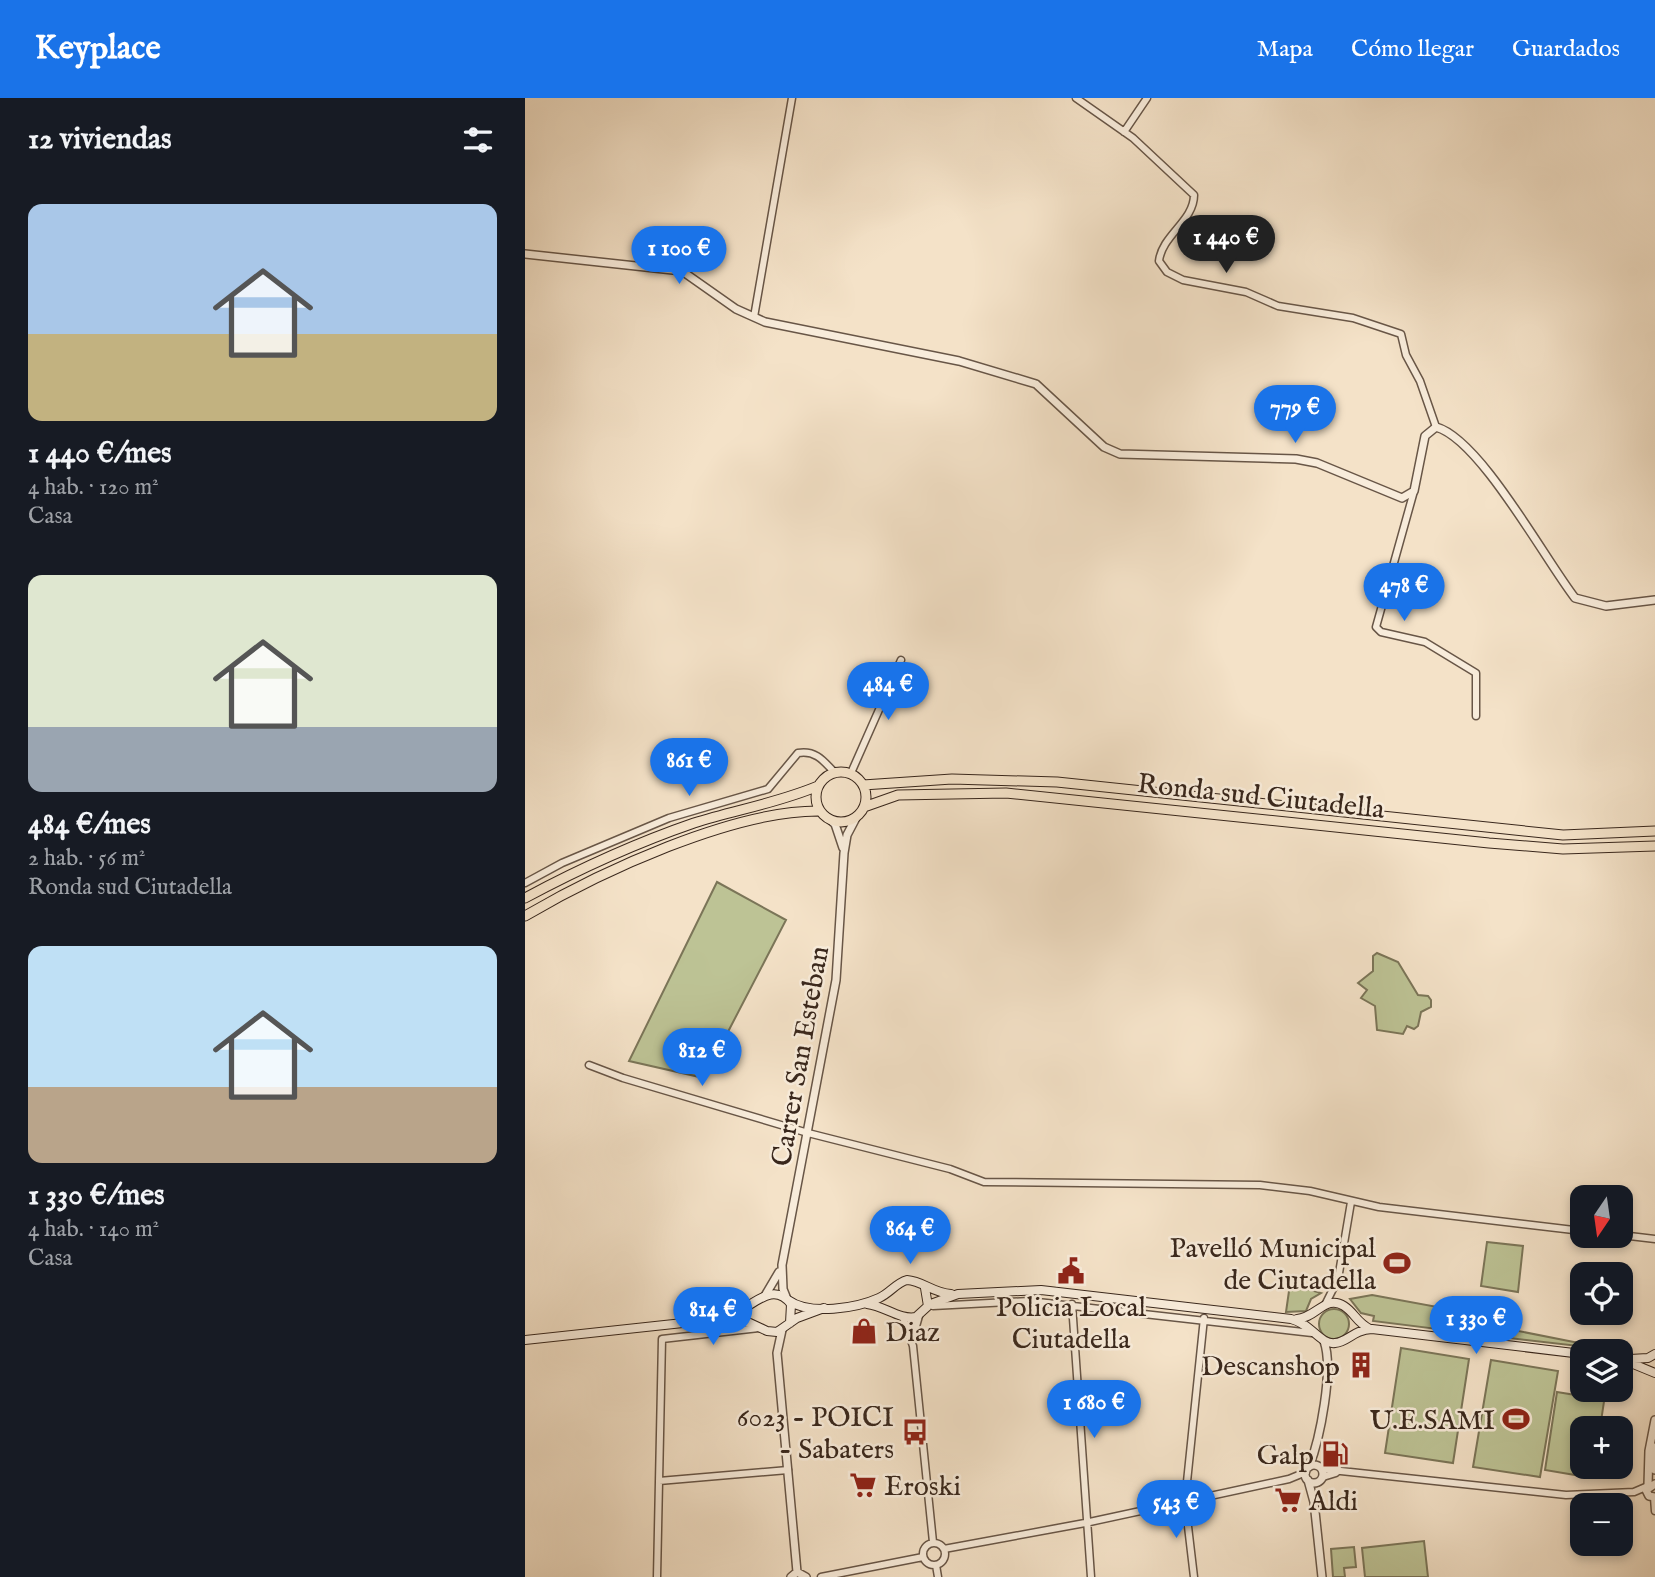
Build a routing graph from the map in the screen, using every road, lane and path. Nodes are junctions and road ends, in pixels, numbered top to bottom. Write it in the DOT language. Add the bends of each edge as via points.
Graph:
graph roads {
  1 [pos="792,98"];
  2 [pos="1076,98"];
  3 [pos="1147,98"];
  4 [pos="1124,132"];
  5 [pos="525,254"];
  6 [pos="754,317"];
  7 [pos="1436,427"];
  8 [pos="1414,491"];
  9 [pos="1655,600"];
  10 [pos="901,660"];
  11 [pos="1476,716"];
  12 [pos="834,772"];
  13 [pos="851,773"];
  14 [pos="863,785"];
  15 [pos="818,786"];
  16 [pos="864,807"];
  17 [pos="820,811"];
  18 [pos="857,816"];
  19 [pos="828,818"];
  20 [pos="1655,831"];
  21 [pos="1655,846"];
  22 [pos="844,853"];
  23 [pos="525,883"];
  24 [pos="525,898"];
  25 [pos="525,916"];
  26 [pos="589,1065"];
  27 [pos="808,1133"];
  28 [pos="1352,1202"];
  29 [pos="1570,1230"];
  30 [pos="1633,1236"];
  31 [pos="1655,1239"];
  32 [pos="782,1265"];
  33 [pos="1338,1279"];
  34 [pos="894,1287"];
  35 [pos="925,1288"];
  36 [pos="766,1294"];
  37 [pos="958,1294"];
  38 [pos="788,1300"];
  39 [pos="757,1301"];
  40 [pos="857,1304"];
  41 [pos="1072,1304"];
  42 [pos="1325,1304"];
  43 [pos="928,1305"];
  44 [pos="1343,1306"];
  45 [pos="824,1308"];
  46 [pos="894,1312"];
  47 [pos="1314,1315"];
  48 [pos="919,1316"];
  49 [pos="903,1317"];
  50 [pos="1352,1317"];
  51 [pos="1204,1318"];
  52 [pos="720,1319"];
  53 [pos="1291,1319"];
  54 [pos="790,1323"];
  55 [pos="763,1329"];
  56 [pos="1371,1329"];
  57 [pos="782,1330"];
  58 [pos="1315,1332"];
  59 [pos="1350,1333"];
  60 [pos="525,1340"];
  61 [pos="1324,1341"];
  62 [pos="1339,1342"];
  63 [pos="913,1346"];
  64 [pos="777,1353"];
  65 [pos="1570,1353"];
  66 [pos="1655,1355"];
  67 [pos="1633,1359"];
  68 [pos="1633,1364"];
  69 [pos="1327,1365"];
  70 [pos="1655,1372"];
  71 [pos="1655,1420"];
  72 [pos="1655,1447"];
  73 [pos="1316,1449"];
  74 [pos="787,1470"];
  75 [pos="1655,1470"];
  76 [pos="1307,1474"];
  77 [pos="1321,1474"];
  78 [pos="659,1481"];
  79 [pos="1650,1485"];
  80 [pos="1634,1492"];
  81 [pos="1653,1496"];
  82 [pos="1185,1501"];
  83 [pos="1314,1502"];
  84 [pos="1655,1511"];
  85 [pos="1085,1523"];
  86 [pos="933,1542"];
  87 [pos="944,1549"];
  88 [pos="923,1557"];
  89 [pos="936,1565"];
  90 [pos="794,1575"];
  91 [pos="657,1577"];
  92 [pos="806,1577"];
  93 [pos="821,1577"];
  94 [pos="937,1577"];
  95 [pos="1091,1577"];
  96 [pos="1194,1577"];
  97 [pos="1322,1577"];
  1 -- 6 [label="street"];
  2 -- 4 [label="street"];
  3 -- 4 [label="street"];
  4 -- 7 [label="street" via="1194,195 1189,213 1160,252 1159,261 1167,272 1183,280 1246,292 1278,306 1353,318 1401,334"];
  5 -- 6 [label="street" via="682,271"];
  6 -- 8 [label="street" via="959,361 1036,384 1109,451 1130,456 1296,459 1402,498"];
  7 -- 8 [label="street" via="1425,436"];
  7 -- 9 [label="street" via="1450,431 1483,466 1575,598 1607,606"];
  8 -- 11 [label="street" via="1376,627 1425,642 1476,673"];
  10 -- 13 [label="street"];
  12 -- 13 [label="main road"];
  12 -- 15 [label="main road"];
  12 -- 23 [label="street" via="821,757 808,751 798,753 768,789 657,823"];
  13 -- 14 [label="main road"];
  14 -- 16 [label="main road"];
  14 -- 20 [label="main road, Ronda sud Ciutadella" via="1007,779 1563,835"];
  15 -- 17 [label="main road"];
  15 -- 24 [label="main road" via="693,824 576,870"];
  16 -- 18 [label="main road"];
  16 -- 21 [label="main road, Ronda sud Ciutadella" via="898,796 1006,793 1489,843 1563,849"];
  17 -- 19 [label="main road"];
  17 -- 25 [label="main road" via="795,810 705,835 632,862"];
  18 -- 19 [label="main road" via="843,822"];
  18 -- 22 [label="street, Carrer San Esteban"];
  19 -- 22 [label="street, Carrer San Esteban" via="841,837"];
  22 -- 27 [label="street, Carrer San Esteban" via="836,980"];
  26 -- 27 [label="street"];
  27 -- 28 [label="street" via="950,1169 983,1182 1260,1185"];
  27 -- 32 [label="street, Carrer San Esteban"];
  28 -- 29 [label="street"];
  28 -- 33 [label="street"];
  30 -- 31 [label="street"];
  32 -- 36 [label="street, Carrer San Esteban"];
  32 -- 38 [label="street, Carrer San Esteban"];
  33 -- 42 [label="street"];
  33 -- 44 [label="street"];
  34 -- 35 [label="main road" via="911,1280"];
  34 -- 40 [label="main road"];
  34 -- 46 [label="main road" via="890,1300"];
  35 -- 37 [label="main road"];
  35 -- 43 [label="main road"];
  36 -- 38 [label="main road" via="777,1293"];
  36 -- 39 [label="main road"];
  37 -- 43 [label="main road"];
  37 -- 53 [label="main road" via="1041,1290"];
  38 -- 45 [label="main road"];
  38 -- 54 [label="main road" via="793,1311"];
  39 -- 52 [label="main road"];
  39 -- 55 [label="main road" via="754,1316"];
  40 -- 45 [label="main road"];
  40 -- 46 [label="main road"];
  41 -- 43 [label="street"];
  41 -- 51 [label="street"];
  41 -- 85 [label="street"];
  42 -- 44 [label="main road"];
  42 -- 47 [label="main road"];
  43 -- 48 [label="main road"];
  44 -- 50 [label="main road"];
  45 -- 54 [label="main road"];
  46 -- 49 [label="main road"];
  47 -- 53 [label="main road"];
  47 -- 58 [label="main road"];
  48 -- 49 [label="main road"];
  48 -- 63 [label="street"];
  49 -- 63 [label="street"];
  50 -- 56 [label="main road"];
  50 -- 59 [label="main road"];
  51 -- 58 [label="street"];
  51 -- 82 [label="street"];
  52 -- 55 [label="main road" via="750,1322"];
  52 -- 60 [label="main road"];
  53 -- 58 [label="main road"];
  54 -- 57 [label="main road"];
  55 -- 57 [label="main road"];
  55 -- 64 [label="street"];
  55 -- 78 [label="street" via="662,1339"];
  56 -- 59 [label="main road"];
  56 -- 65 [label="main road"];
  57 -- 64 [label="street"];
  58 -- 61 [label="main road"];
  59 -- 62 [label="main road"];
  61 -- 62 [label="main road"];
  61 -- 69 [label="street"];
  62 -- 69 [label="street"];
  63 -- 86 [label="street"];
  64 -- 74 [label="street"];
  66 -- 67 [label="main road"];
  66 -- 70 [label="main road"];
  68 -- 70 [label="main road"];
  69 -- 73 [label="street"];
  71 -- 79 [label="street" via="1649,1451"];
  72 -- 75 [label="street"];
  73 -- 76 [label="street"];
  73 -- 77 [label="street"];
  74 -- 78 [label="street"];
  74 -- 90 [label="street"];
  76 -- 77 [label="street"];
  76 -- 77 [label="street"];
  76 -- 82 [label="street"];
  76 -- 83 [label="street"];
  77 -- 80 [label="street" via="1566,1495"];
  77 -- 83 [label="street"];
  78 -- 91 [label="street"];
  79 -- 80 [label="street"];
  79 -- 81 [label="street"];
  80 -- 81 [label="street"];
  81 -- 84 [label="street"];
  82 -- 85 [label="street"];
  82 -- 96 [label="street"];
  83 -- 97 [label="street"];
  85 -- 87 [label="street"];
  85 -- 95 [label="street"];
  86 -- 87 [label="street"];
  86 -- 88 [label="street" via="925,1547"];
  87 -- 89 [label="street" via="944,1559"];
  88 -- 89 [label="street"];
  88 -- 93 [label="street"];
  89 -- 94 [label="street"];
  90 -- 92 [label="street"];
}
